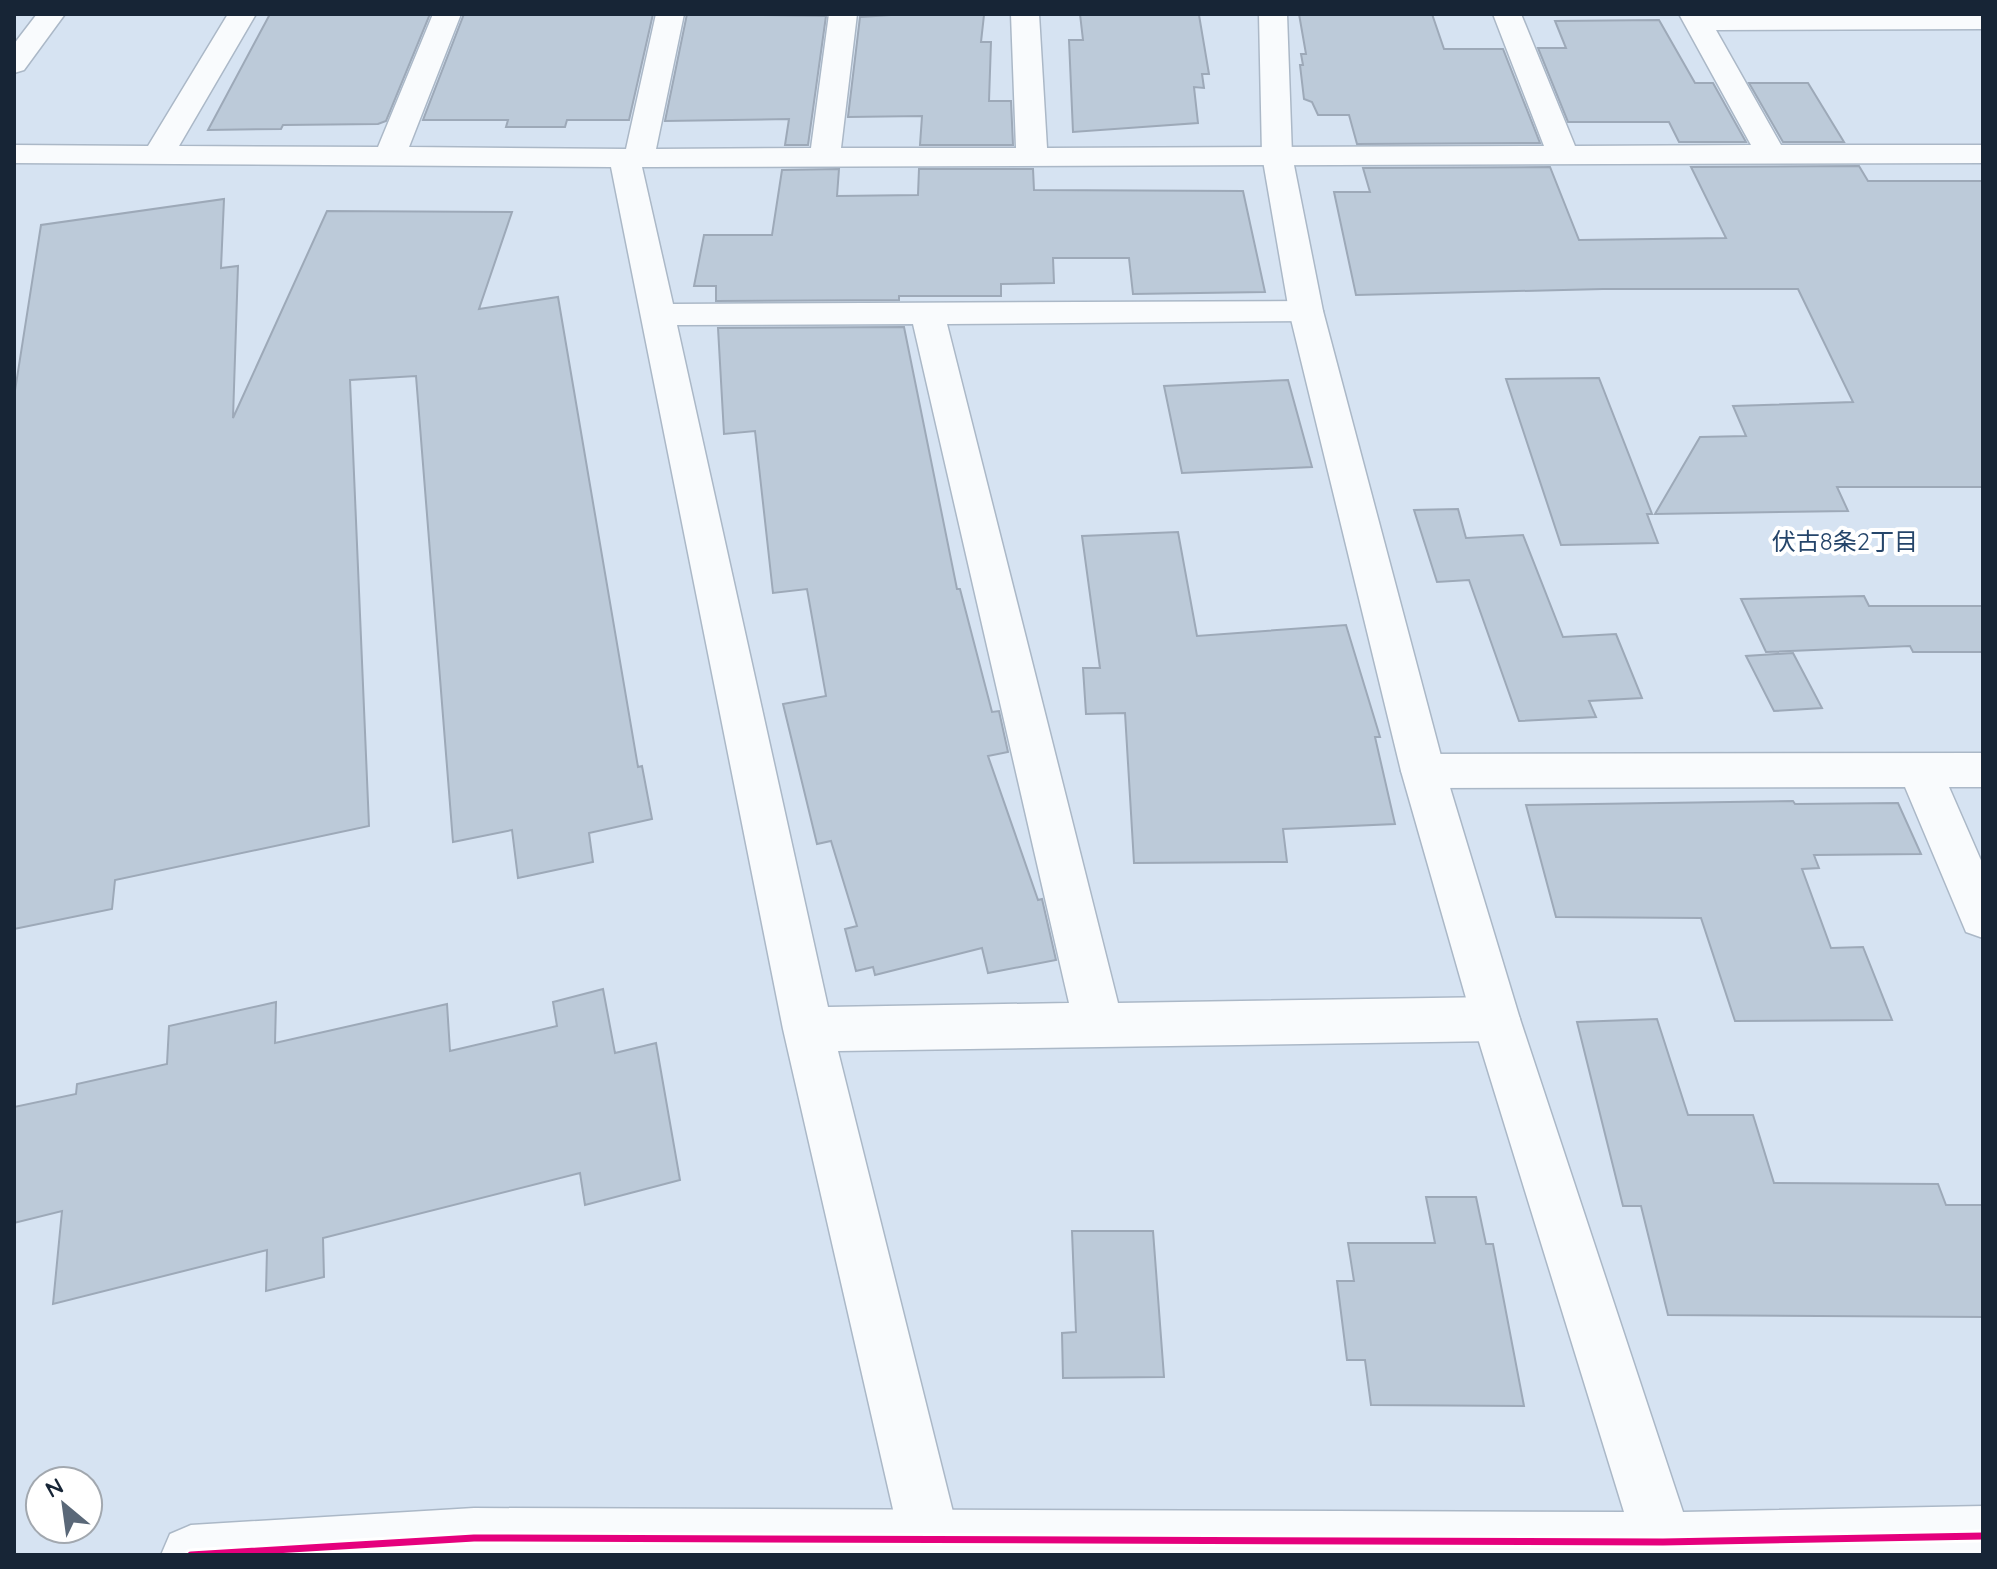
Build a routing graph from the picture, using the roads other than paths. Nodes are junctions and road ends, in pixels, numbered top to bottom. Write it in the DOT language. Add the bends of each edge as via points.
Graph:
graph roads {
  1 [pos="51,14"];
  2 [pos="242,14"];
  3 [pos="447,14"];
  4 [pos="670,14"];
  5 [pos="843,14"];
  6 [pos="1025,14"];
  7 [pos="1273,14"];
  8 [pos="1507,14"];
  9 [pos="1695,18"];
  10 [pos="1895,18"];
  11 [pos="1983,21"];
  12 [pos="14,64"];
  13 [pos="14,154"];
  14 [pos="1983,154"];
  15 [pos="158,155"];
  16 [pos="1277,155"];
  17 [pos="1771,155"];
  18 [pos="390,156"];
  19 [pos="1032,157"];
  20 [pos="1564,157"];
  21 [pos="632,158"];
  22 [pos="825,158"];
  23 [pos="1306,311"];
  24 [pos="927,313"];
  25 [pos="658,315"];
  26 [pos="1919,770"];
  27 [pos="1983,770"];
  28 [pos="1423,771"];
  29 [pos="1983,918"];
  30 [pos="1496,1019"];
  31 [pos="1099,1025"];
  32 [pos="808,1029"];
  33 [pos="1983,1536"];
  34 [pos="930,1540"];
  35 [pos="1665,1548"];
  36 [pos="191,1555"];
  1 -- 12 [label="street"];
  2 -- 15 [label="street"];
  3 -- 18 [label="street"];
  4 -- 21 [label="street"];
  5 -- 22 [label="street"];
  6 -- 19 [label="street"];
  7 -- 16 [label="street"];
  8 -- 20 [label="street"];
  9 -- 10 [label="street"];
  9 -- 17 [label="street"];
  10 -- 11 [label="street"];
  13 -- 15 [label="street"];
  14 -- 17 [label="street"];
  15 -- 18 [label="street"];
  16 -- 19 [label="street"];
  16 -- 20 [label="street"];
  16 -- 23 [label="street"];
  17 -- 20 [label="street"];
  18 -- 21 [label="street"];
  19 -- 22 [label="street"];
  21 -- 22 [label="street"];
  21 -- 25 [label="street"];
  23 -- 24 [label="street"];
  23 -- 28 [label="street"];
  24 -- 25 [label="street"];
  24 -- 31 [label="street"];
  25 -- 32 [label="street"];
  26 -- 27 [label="street"];
  26 -- 28 [label="street"];
  26 -- 29 [label="street"];
  28 -- 30 [label="street"];
  30 -- 31 [label="street"];
  30 -- 35 [label="street"];
  31 -- 32 [label="street"];
  32 -- 34 [label="street"];
  33 -- 35 [label="street"];
  34 -- 35 [label="street"];
  34 -- 36 [label="street" via="474,1538"];
}
